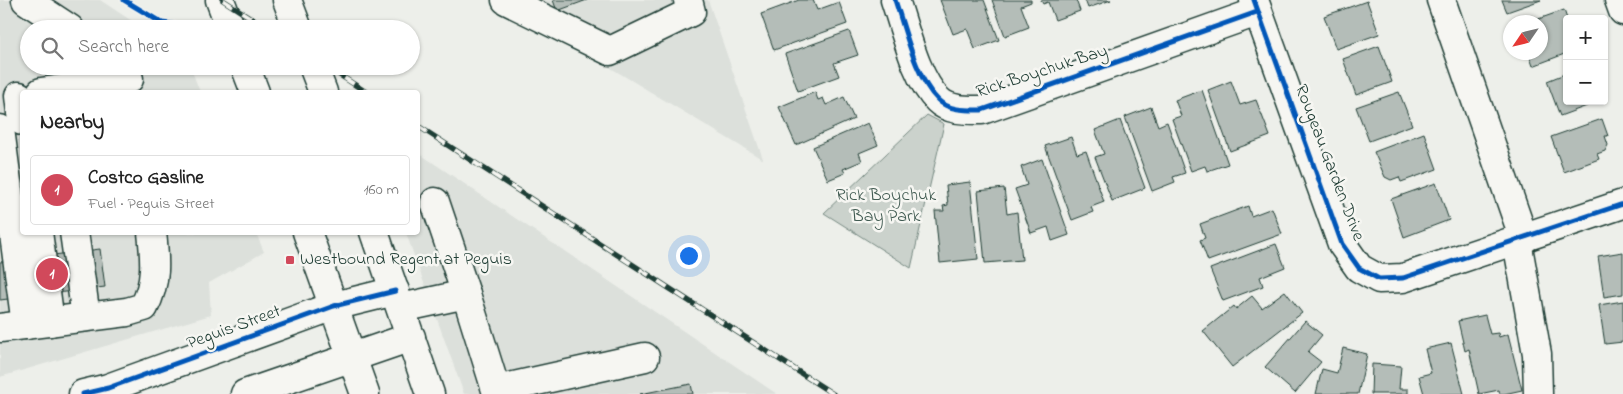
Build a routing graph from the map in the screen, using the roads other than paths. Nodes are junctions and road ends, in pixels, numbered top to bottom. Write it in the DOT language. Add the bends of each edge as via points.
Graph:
graph roads {
  1 [pos="26,0"];
  2 [pos="220,0"];
  3 [pos="287,0"];
  4 [pos="506,0"];
  5 [pos="688,0"];
  6 [pos="895,0"];
  7 [pos="1441,0"];
  8 [pos="1619,0"];
  9 [pos="1256,6"];
  10 [pos="1623,11"];
  11 [pos="56,20"];
  12 [pos="228,20"];
  13 [pos="295,20"];
  14 [pos="248,75"];
  15 [pos="316,75"];
  16 [pos="129,79"];
  17 [pos="71,90"];
  18 [pos="254,90"];
  19 [pos="322,90"];
  20 [pos="0,129"];
  21 [pos="435,202"];
  22 [pos="1623,204"];
  23 [pos="20,208"];
  24 [pos="27,235"];
  25 [pos="38,235"];
  26 [pos="53,235"];
  27 [pos="73,235"];
  28 [pos="89,235"];
  29 [pos="152,235"];
  30 [pos="308,235"];
  31 [pos="375,235"];
  32 [pos="0,240"];
  33 [pos="1521,240"];
  34 [pos="466,294"];
  35 [pos="398,299"];
  36 [pos="334,306"];
  37 [pos="49,322"];
  38 [pos="411,337"];
  39 [pos="352,357"];
  40 [pos="645,357"];
  41 [pos="83,394"];
  42 [pos="244,394"];
  43 [pos="365,394"];
  44 [pos="430,394"];
  45 [pos="1538,394"];
  1 -- 11 [label="street"];
  2 -- 12 [label="street"];
  3 -- 13 [label="street"];
  4 -- 5 [label="street" via="610,51 692,12"];
  6 -- 9 [label="street, Rick Boychuk Bay" via="924,81 939,101 960,110 982,110"];
  7 -- 33 [label="street"];
  8 -- 10 [label="street"];
  9 -- 33 [label="street, Rougeau Garden Drive" via="1342,244 1359,268 1379,279 1403,278"];
  14 -- 18 [label="street"];
  15 -- 19 [label="street"];
  16 -- 17 [label="street"];
  20 -- 23 [label="street"];
  21 -- 34 [label="street"];
  22 -- 33 [label="street, Rougeau Garden Drive"];
  24 -- 37 [label="street"];
  25 -- 37 [label="street"];
  26 -- 37 [label="street"];
  27 -- 37 [label="street"];
  28 -- 37 [label="street"];
  29 -- 37 [label="street" via="156,268 152,292 144,307"];
  30 -- 36 [label="street"];
  31 -- 35 [label="street"];
  32 -- 37 [label="street"];
  33 -- 45 [label="street" via="1537,354"];
  34 -- 35 [label="street, Peguis Street"];
  34 -- 40 [label="street" via="496,390"];
  35 -- 36 [label="street, Peguis Street"];
  35 -- 38 [label="street"];
  36 -- 39 [label="street"];
  36 -- 41 [label="street, Peguis Street" via="108,388"];
  38 -- 39 [label="street"];
  38 -- 44 [label="street"];
  39 -- 42 [label="street"];
  39 -- 43 [label="street"];
}
